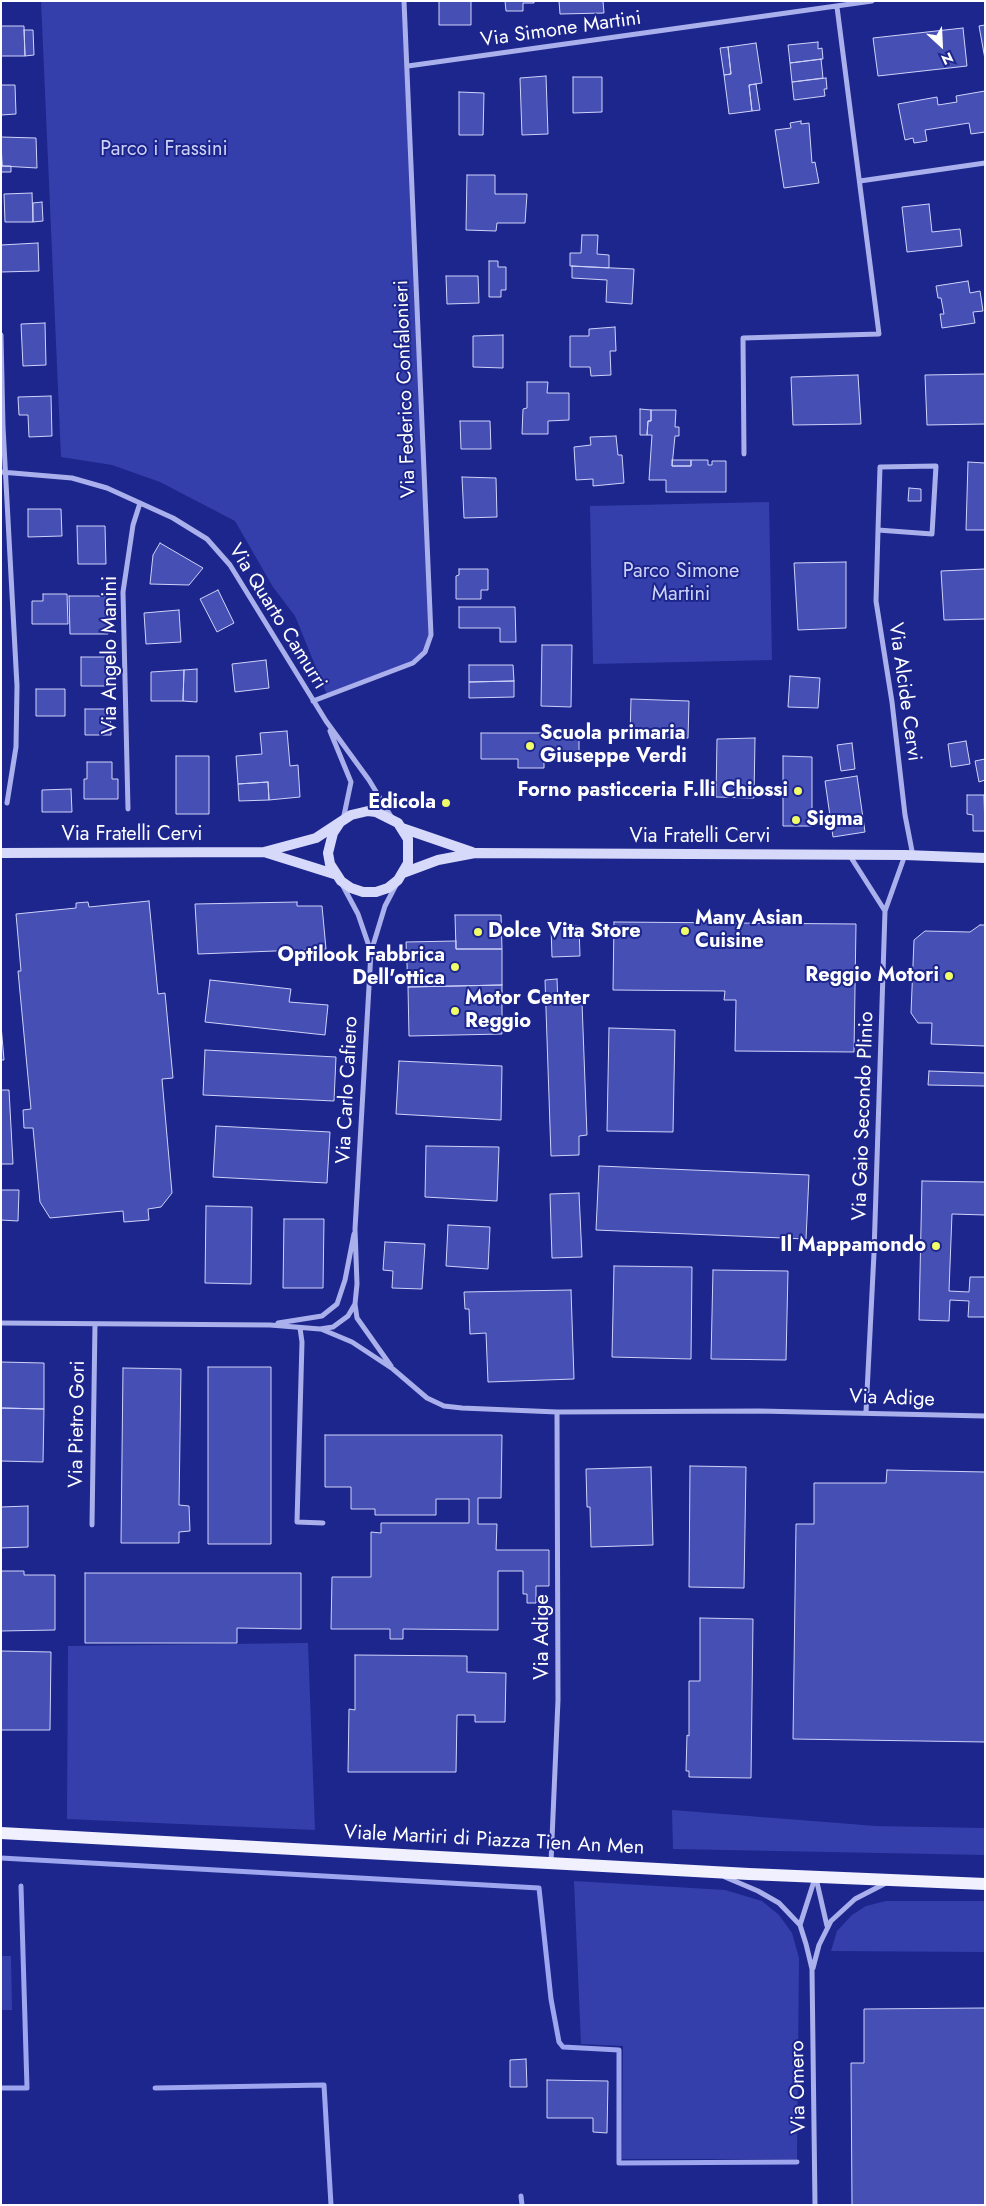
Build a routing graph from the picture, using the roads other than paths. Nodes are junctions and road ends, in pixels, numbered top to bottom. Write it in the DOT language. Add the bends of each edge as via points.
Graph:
graph roads {
  1 [pos="404,1"];
  2 [pos="872,1"];
  3 [pos="837,7"];
  4 [pos="408,66"];
  5 [pos="985,163"];
  6 [pos="860,181"];
  7 [pos="1,335"];
  8 [pos="744,454"];
  9 [pos="4,472"];
  10 [pos="140,503"];
  11 [pos="878,530"];
  12 [pos="313,701"];
  13 [pos="326,722"];
  14 [pos="7,803"];
  15 [pos="128,809"];
  16 [pos="392,818"];
  17 [pos="341,822"];
  18 [pos="402,828"];
  19 [pos="264,852"];
  20 [pos="1,853"];
  21 [pos="475,853"];
  22 [pos="850,855"];
  23 [pos="909,856"];
  24 [pos="985,858"];
  25 [pos="338,877"];
  26 [pos="400,877"];
  27 [pos="885,911"];
  28 [pos="372,952"];
  29 [pos="355,1230"];
  30 [pos="355,1304"];
  31 [pos="1,1323"];
  32 [pos="95,1324"];
  33 [pos="270,1325"];
  34 [pos="300,1328"];
  35 [pos="320,1329"];
  36 [pos="393,1369"];
  37 [pos="557,1412"];
  38 [pos="866,1412"];
  39 [pos="985,1416"];
  40 [pos="323,1523"];
  41 [pos="92,1525"];
  42 [pos="1,1833"];
  43 [pos="551,1862"];
  44 [pos="708,1872"];
  45 [pos="816,1877"];
  46 [pos="890,1881"];
  47 [pos="985,1884"];
  48 [pos="800,1926"];
  49 [pos="827,1926"];
  50 [pos="812,1969"];
  51 [pos="815,2205"];
  1 -- 4 [label="street, Via Federico Confalonieri"];
  2 -- 3 [label="street, Via Simone Martini"];
  3 -- 4 [label="street, Via Simone Martini"];
  3 -- 6 [label="street"];
  4 -- 12 [label="street, Via Federico Confalonieri" via="431,635 425,652 413,663"];
  5 -- 6 [label="street"];
  6 -- 8 [label="street" via="879,334 743,338"];
  7 -- 9 [label="street"];
  9 -- 10 [label="street, Via Quarto Camurri" via="72,478 107,488"];
  9 -- 14 [label="street" via="17,686 16,747"];
  10 -- 12 [label="street, Via Quarto Camurri" via="191,528 215,546 230,565"];
  10 -- 15 [label="street, Via Angelo Manini" via="133,525 123,592"];
  11 -- 11 [label="street, Via Alcide Cervi" via="880,467 936,466 932,534"];
  11 -- 23 [label="street, Via Alcide Cervi" via="876,601 892,702"];
  12 -- 13 [label="street, Via Quarto Camurri"];
  13 -- 16 [label="street, Via Quarto Camurri" via="370,780"];
  13 -- 17 [label="street, Via Quarto Camurri" via="351,782"];
  16 -- 17 [label="main road, Via Fratelli Cervi" via="368,811 351,815"];
  16 -- 18 [label="main road, Via Fratelli Cervi"];
  17 -- 19 [label="main road, Via Fratelli Cervi" via="306,842"];
  17 -- 25 [label="main road" via="328,848 330,864"];
  18 -- 21 [label="main road, Via Fratelli Cervi"];
  18 -- 26 [label="main road, Via Fratelli Cervi" via="410,851"];
  19 -- 20 [label="main road, Via Fratelli Cervi"];
  19 -- 25 [label="main road, Via Fratelli Cervi"];
  21 -- 22 [label="main road, Via Fratelli Cervi"];
  21 -- 26 [label="main road, Via Fratelli Cervi" via="438,860"];
  22 -- 23 [label="main road, Via Fratelli Cervi"];
  22 -- 27 [label="street"];
  23 -- 24 [label="main road, Via Fratelli Cervi"];
  23 -- 27 [label="street, Via Gaio Secondo Plinio"];
  25 -- 26 [label="main road, Via Fratelli Cervi" via="357,890 376,892 388,888"];
  25 -- 28 [label="street, Via Carlo Cafiero" via="358,914"];
  26 -- 28 [label="street, Via Carlo Cafiero" via="384,906"];
  27 -- 38 [label="street, Via Gaio Secondo Plinio" via="875,1244"];
  28 -- 29 [label="street, Via Carlo Cafiero"];
  29 -- 30 [label="street, Via Carlo Cafiero" via="358,1263"];
  29 -- 33 [label="street, Via Carlo Cafiero" via="340,1297 332,1310 322,1316"];
  30 -- 35 [label="street, Via Carlo Cafiero" via="341,1323"];
  30 -- 36 [label="street, Via Adige" via="357,1318"];
  31 -- 32 [label="street, Via Carlo Cafiero"];
  32 -- 33 [label="street, Via Carlo Cafiero"];
  32 -- 41 [label="street, Via Pietro Gori"];
  33 -- 34 [label="street, Via Carlo Cafiero"];
  34 -- 35 [label="street, Via Carlo Cafiero"];
  34 -- 40 [label="street" via="297,1522"];
  35 -- 36 [label="street, Via Adige" via="352,1342"];
  36 -- 37 [label="street, Via Adige" via="427,1398 444,1406"];
  37 -- 38 [label="street, Via Adige"];
  37 -- 43 [label="street, Via Adige" via="558,1700"];
  38 -- 39 [label="street, Via Adige"];
  42 -- 43 [label="main road, Viale Martiri di Piazza Tien An Men"];
  43 -- 44 [label="main road, Viale Martiri di Piazza Tien An Men"];
  44 -- 45 [label="main road, Viale Martiri di Piazza Tien An Men"];
  44 -- 48 [label="street, Via Omero" via="758,1891 779,1903"];
  45 -- 46 [label="main road, Viale Martiri di Piazza Tien An Men"];
  45 -- 48 [label="street"];
  45 -- 49 [label="street"];
  46 -- 47 [label="main road, Viale Martiri di Piazza Tien An Men"];
  46 -- 49 [label="street, Via Omero" via="855,1899"];
  48 -- 50 [label="street, Via Omero"];
  49 -- 50 [label="street, Via Omero"];
  50 -- 51 [label="street, Via Omero"];
}
